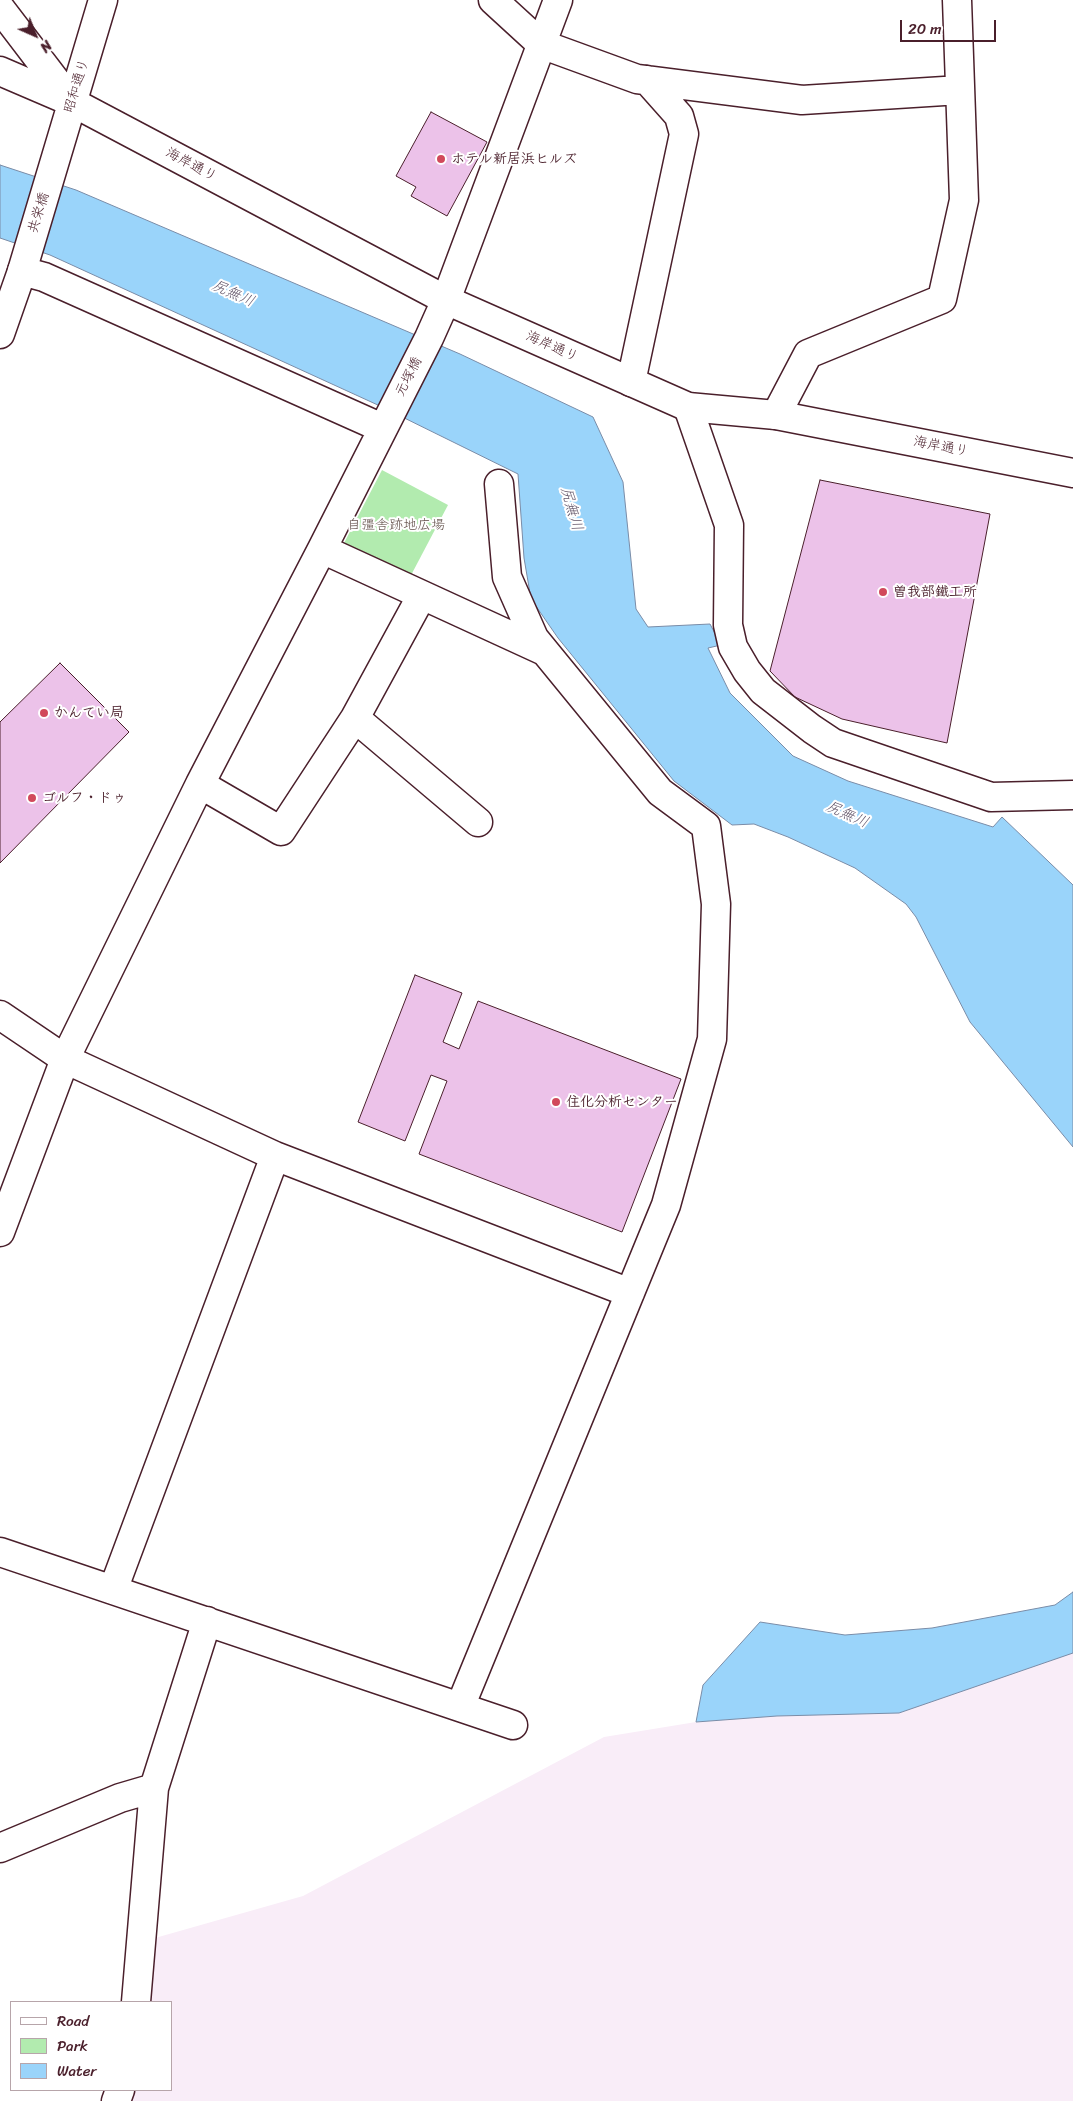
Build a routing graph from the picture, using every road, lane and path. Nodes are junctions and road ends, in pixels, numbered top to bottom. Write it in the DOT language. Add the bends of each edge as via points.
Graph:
graph roads {
  1 [pos="103,0"];
  2 [pos="493,0"];
  3 [pos="558,0"];
  4 [pos="958,0"];
  5 [pos="0,8"];
  6 [pos="541,44"];
  7 [pos="0,71"];
  8 [pos="647,80"];
  9 [pos="960,90"];
  10 [pos="72,102"];
  11 [pos="52,172"];
  12 [pos="24,262"];
  13 [pos="446,300"];
  14 [pos="0,334"];
  15 [pos="631,382"];
  16 [pos="688,407"];
  17 [pos="776,416"];
  18 [pos="386,422"];
  19 [pos="1073,473"];
  20 [pos="499,484"];
  21 [pos="322,549"];
  22 [pos="422,595"];
  23 [pos="544,651"];
  24 [pos="355,718"];
  25 [pos="200,784"];
  26 [pos="1073,795"];
  27 [pos="478,822"];
  28 [pos="0,1016"];
  29 [pos="65,1059"];
  30 [pos="275,1156"];
  31 [pos="0,1232"];
  32 [pos="630,1293"];
  33 [pos="0,1552"];
  34 [pos="113,1590"];
  35 [pos="207,1621"];
  36 [pos="460,1707"];
  37 [pos="513,1725"];
  38 [pos="154,1788"];
  39 [pos="0,1848"];
  40 [pos="136,2001"];
  1 -- 10 [label="street, 昭和通り"];
  2 -- 6 [label="street"];
  3 -- 6 [label="street, 元塚橋"];
  4 -- 9 [label="street"];
  5 -- 10 [label="street"];
  6 -- 8 [label="street"];
  6 -- 13 [label="street, 元塚橋"];
  7 -- 10 [label="street, 海岸通り"];
  8 -- 9 [label="street" via="802,100"];
  8 -- 15 [label="street" via="679,116 684,134"];
  9 -- 17 [label="street" via="964,200 942,299 808,354"];
  10 -- 11 [label="street, 昭和通り"];
  10 -- 13 [label="street, 海岸通り"];
  11 -- 12 [label="street, 共栄橋"];
  12 -- 14 [label="street, 共栄橋"];
  12 -- 18 [label="street" via="44,278"];
  13 -- 15 [label="street, 海岸通り"];
  13 -- 18 [label="street, 元塚橋"];
  15 -- 16 [label="street, 海岸通り"];
  16 -- 17 [label="street, 海岸通り"];
  16 -- 26 [label="street" via="728,525 728,625 731,639 747,671 763,690 833,742 991,797"];
  17 -- 19 [label="street, 海岸通り"];
  18 -- 21 [label="street, 元塚橋"];
  20 -- 23 [label="street" via="507,577 534,638"];
  21 -- 22 [label="street"];
  21 -- 25 [label="street, 元塚橋"];
  22 -- 23 [label="street"];
  22 -- 24 [label="street"];
  23 -- 32 [label="street" via="660,792 706,826 716,904 712,1040 666,1205"];
  24 -- 25 [label="street" via="281,831"];
  24 -- 27 [label="street"];
  25 -- 29 [label="street, 元塚橋"];
  28 -- 29 [label="street"];
  29 -- 30 [label="street"];
  29 -- 31 [label="street, 元塚橋"];
  30 -- 32 [label="street"];
  30 -- 34 [label="street"];
  32 -- 36 [label="street"];
  33 -- 34 [label="street"];
  34 -- 35 [label="street"];
  35 -- 36 [label="street"];
  35 -- 38 [label="street"];
  36 -- 37 [label="street"];
  38 -- 39 [label="street" via="120,1798"];
  38 -- 40 [label="street"];
}
